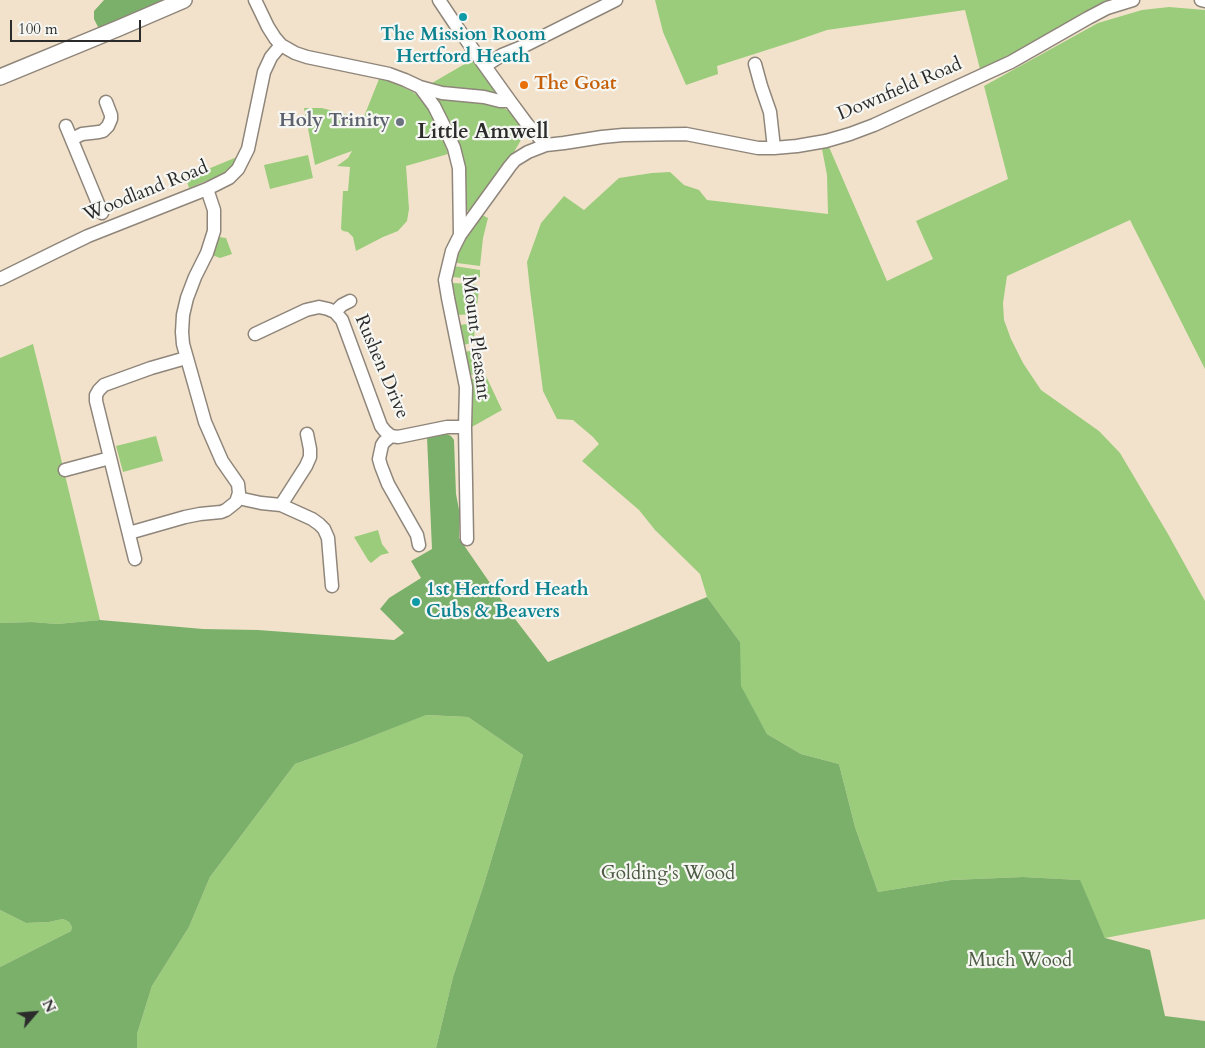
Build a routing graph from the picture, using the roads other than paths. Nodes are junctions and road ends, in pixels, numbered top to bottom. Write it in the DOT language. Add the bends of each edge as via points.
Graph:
graph roads {
  1 [pos="184,0"];
  2 [pos="255,0"];
  3 [pos="439,0"];
  4 [pos="616,0"];
  5 [pos="1133,0"];
  6 [pos="1201,0"];
  7 [pos="1205,0"];
  8 [pos="281,44"];
  9 [pos="755,64"];
  10 [pos="485,66"];
  11 [pos="0,77"];
  12 [pos="420,88"];
  13 [pos="510,101"];
  14 [pos="106,102"];
  15 [pos="527,124"];
  16 [pos="66,126"];
  17 [pos="72,139"];
  18 [pos="546,145"];
  19 [pos="774,148"];
  20 [pos="528,152"];
  21 [pos="207,189"];
  22 [pos="102,213"];
  23 [pos="128,220"];
  24 [pos="460,235"];
  25 [pos="88,236"];
  26 [pos="0,279"];
  27 [pos="350,301"];
  28 [pos="335,312"];
  29 [pos="255,334"];
  30 [pos="186,358"];
  31 [pos="465,426"];
  32 [pos="307,434"];
  33 [pos="391,436"];
  34 [pos="110,458"];
  35 [pos="65,470"];
  36 [pos="238,498"];
  37 [pos="281,505"];
  38 [pos="129,533"];
  39 [pos="467,539"];
  40 [pos="419,546"];
  41 [pos="135,559"];
  42 [pos="332,586"];
  1 -- 11 [label="main road"];
  2 -- 8 [label="street" via="268,27"];
  3 -- 10 [label="street"];
  4 -- 10 [label="street"];
  5 -- 19 [label="street, Downfield Road" via="1100,12 1011,62 874,125 826,141"];
  6 -- 7 [label="street"];
  8 -- 12 [label="street" via="307,56 389,74"];
  8 -- 21 [label="street, Woodland Road" via="264,72 248,149 241,164 229,178"];
  9 -- 19 [label="street" via="770,112"];
  10 -- 13 [label="street"];
  12 -- 13 [label="street"];
  12 -- 24 [label="street, Mount Pleasant" via="434,106 454,148 459,168"];
  13 -- 15 [label="street"];
  14 -- 17 [label="street" via="111,119 106,129"];
  15 -- 18 [label="street"];
  15 -- 20 [label="street"];
  16 -- 17 [label="street"];
  17 -- 22 [label="street"];
  18 -- 19 [label="street, Downfield Road" via="623,135 686,134 758,148"];
  18 -- 20 [label="street, Downfield Road"];
  20 -- 24 [label="street, Mount Pleasant" via="510,166"];
  21 -- 23 [label="street, Woodland Road"];
  21 -- 30 [label="street" via="214,210 214,231 185,307 182,332"];
  22 -- 23 [label="street"];
  22 -- 25 [label="street"];
  23 -- 25 [label="street, Woodland Road"];
  24 -- 31 [label="street, Mount Pleasant" via="452,251 445,286 466,387"];
  25 -- 26 [label="street, Woodland Road"];
  27 -- 28 [label="street, Rushen Drive"];
  28 -- 29 [label="street, Rushen Drive" via="313,308"];
  28 -- 33 [label="street, Rushen Drive" via="342,320 381,426"];
  30 -- 34 [label="street" via="133,374 99,390 96,401"];
  30 -- 36 [label="street" via="205,422 222,461 238,484"];
  31 -- 33 [label="street, Rushen Drive" via="403,437"];
  31 -- 39 [label="street, Mount Pleasant"];
  32 -- 37 [label="street" via="310,457"];
  33 -- 40 [label="street, Rushen Drive" via="382,445 380,466 417,535"];
  34 -- 35 [label="street"];
  34 -- 38 [label="street"];
  36 -- 37 [label="street"];
  36 -- 38 [label="street" via="221,512 185,517"];
  37 -- 42 [label="street" via="312,519 324,529 330,544"];
  38 -- 41 [label="street"];
}
